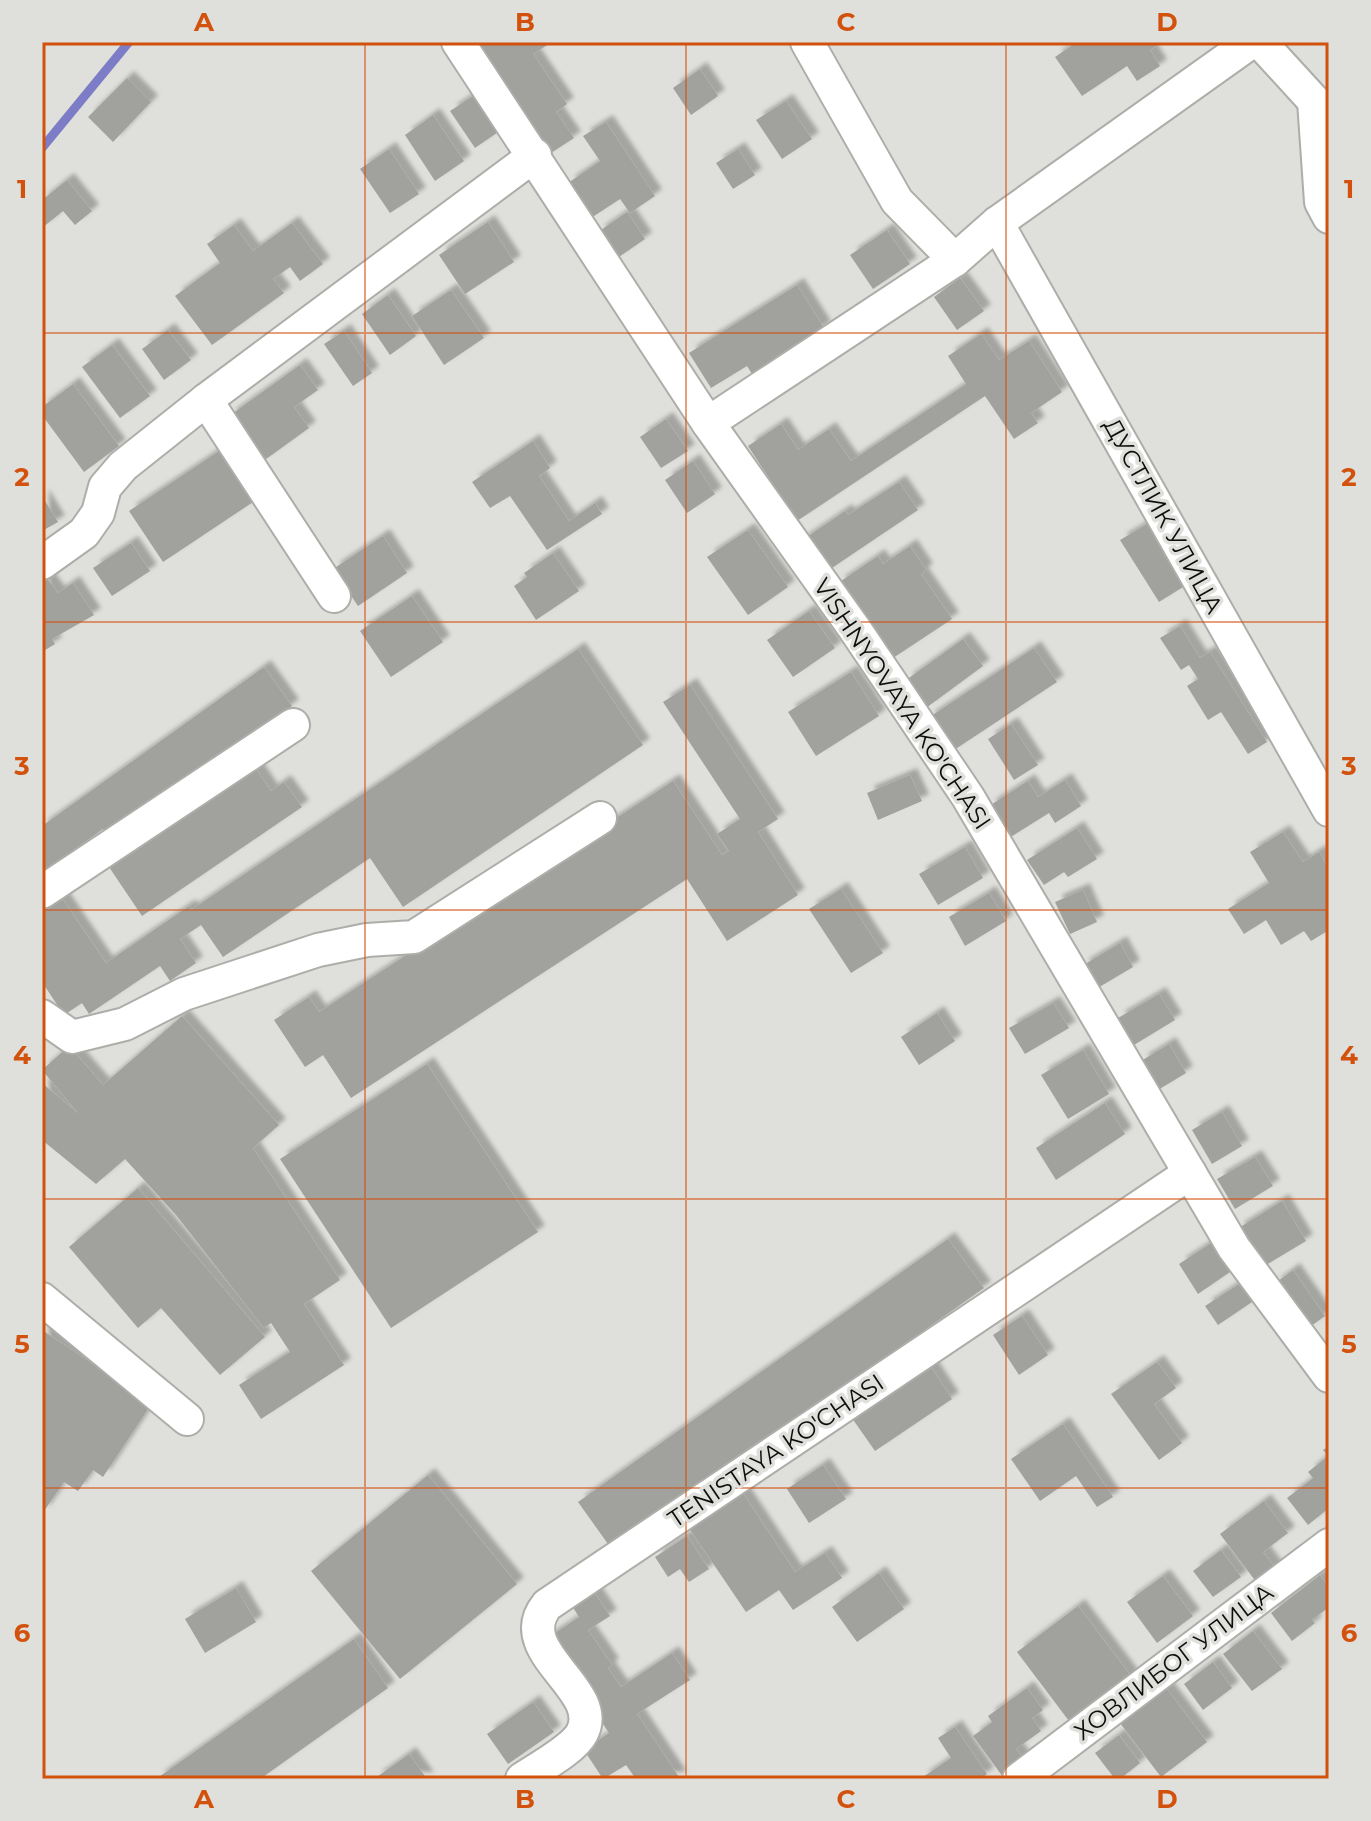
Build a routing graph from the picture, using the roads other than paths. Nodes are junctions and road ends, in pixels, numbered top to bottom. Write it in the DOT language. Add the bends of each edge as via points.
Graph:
graph roads {
  1 [pos="458,42"];
  2 [pos="807,42"];
  3 [pos="1251,42"];
  4 [pos="1260,42"];
  5 [pos="1321,101"];
  6 [pos="535,155"];
  7 [pos="1329,217"];
  8 [pos="997,223"];
  9 [pos="955,260"];
  10 [pos="206,400"];
  11 [pos="708,423"];
  12 [pos="42,563"];
  13 [pos="334,596"];
  14 [pos="293,725"];
  15 [pos="1329,810"];
  16 [pos="600,818"];
  17 [pos="42,892"];
  18 [pos="42,1016"];
  19 [pos="1190,1173"];
  20 [pos="42,1299"];
  21 [pos="1329,1376"];
  22 [pos="187,1419"];
  23 [pos="1329,1545"];
  24 [pos="522,1779"];
  25 [pos="1019,1779"];
  1 -- 6 [label="street, VISHNYOVAYA KO'CHASI"];
  2 -- 9 [label="street" via="897,201"];
  3 -- 8 [label="street"];
  4 -- 5 [label="street"];
  5 -- 7 [label="street" via="1321,202"];
  6 -- 10 [label="street"];
  6 -- 11 [label="street, VISHNYOVAYA KO'CHASI"];
  8 -- 9 [label="street"];
  8 -- 15 [label="street, ДУСТЛИК УЛИЦА"];
  9 -- 11 [label="street"];
  10 -- 12 [label="street" via="123,466 105,487 98,513 84,533"];
  10 -- 13 [label="street"];
  11 -- 19 [label="street, VISHNYOVAYA KO'CHASI" via="968,797"];
  14 -- 17 [label="street"];
  16 -- 18 [label="street" via="414,937 318,950 184,994 125,1024 72,1037"];
  19 -- 21 [label="street, VISHNYOVAYA KO'CHASI" via="1234,1248"];
  19 -- 24 [label="street, TENISTAYA KO'CHASI" via="547,1605 536,1629 580,1701 583,1732"];
  20 -- 22 [label="street"];
  23 -- 25 [label="street, ХОВЛИБОГ УЛИЦА"];
}
